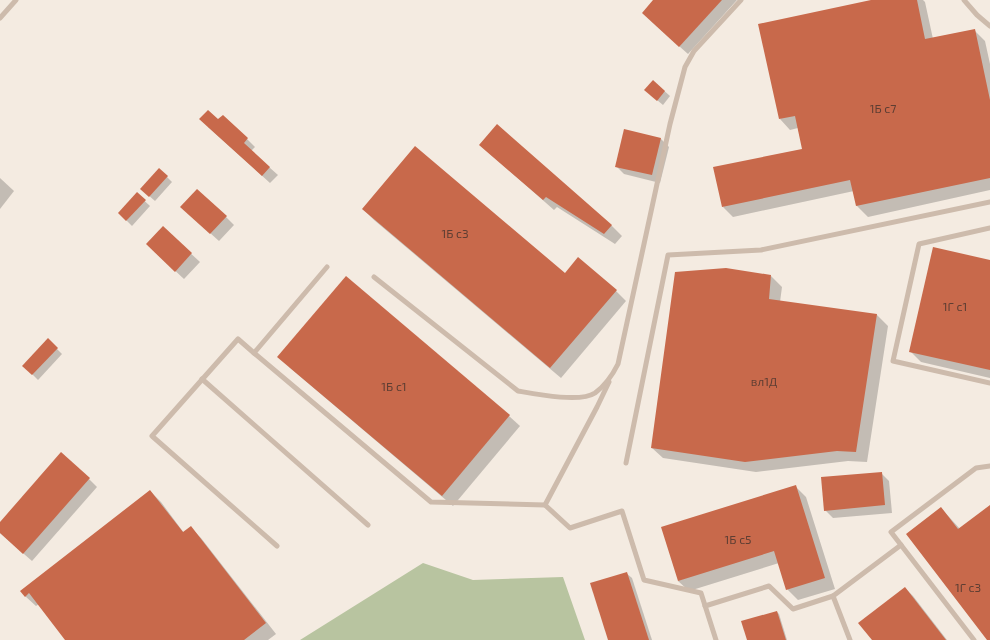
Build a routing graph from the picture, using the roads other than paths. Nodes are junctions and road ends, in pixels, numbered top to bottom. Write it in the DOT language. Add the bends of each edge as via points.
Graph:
graph roads {
  1 [pos="16,0"];
  2 [pos="741,0"];
  3 [pos="964,0"];
  4 [pos="0,16"];
  5 [pos="990,26"];
  6 [pos="990,202"];
  7 [pos="990,228"];
  8 [pos="327,267"];
  9 [pos="374,277"];
  10 [pos="254,352"];
  11 [pos="202,380"];
  12 [pos="610,380"];
  13 [pos="990,383"];
  14 [pos="626,463"];
  15 [pos="990,466"];
  16 [pos="545,505"];
  17 [pos="368,525"];
  18 [pos="901,545"];
  19 [pos="277,546"];
  20 [pos="833,596"];
  21 [pos="705,606"];
  22 [pos="716,640"];
  23 [pos="850,640"];
  24 [pos="974,640"];
  1 -- 4 [label="lane"];
  2 -- 12 [label="lane" via="694,51 685,67 670,124 618,364"];
  3 -- 5 [label="lane"];
  6 -- 14 [label="lane" via="761,250 668,255"];
  7 -- 13 [label="lane" via="919,244 892,361"];
  8 -- 10 [label="lane"];
  9 -- 12 [label="lane" via="518,391 543,396 582,397 594,394"];
  10 -- 11 [label="lane" via="238,339"];
  10 -- 16 [label="lane" via="431,502"];
  11 -- 17 [label="lane"];
  11 -- 19 [label="lane" via="152,436"];
  12 -- 16 [label="lane"];
  15 -- 18 [label="lane" via="976,468 892,532"];
  16 -- 21 [label="lane" via="570,528 622,511 644,580 701,593"];
  18 -- 20 [label="lane"];
  18 -- 24 [label="lane"];
  20 -- 21 [label="lane" via="794,609 769,586"];
  20 -- 23 [label="lane"];
  21 -- 22 [label="lane"];
}
